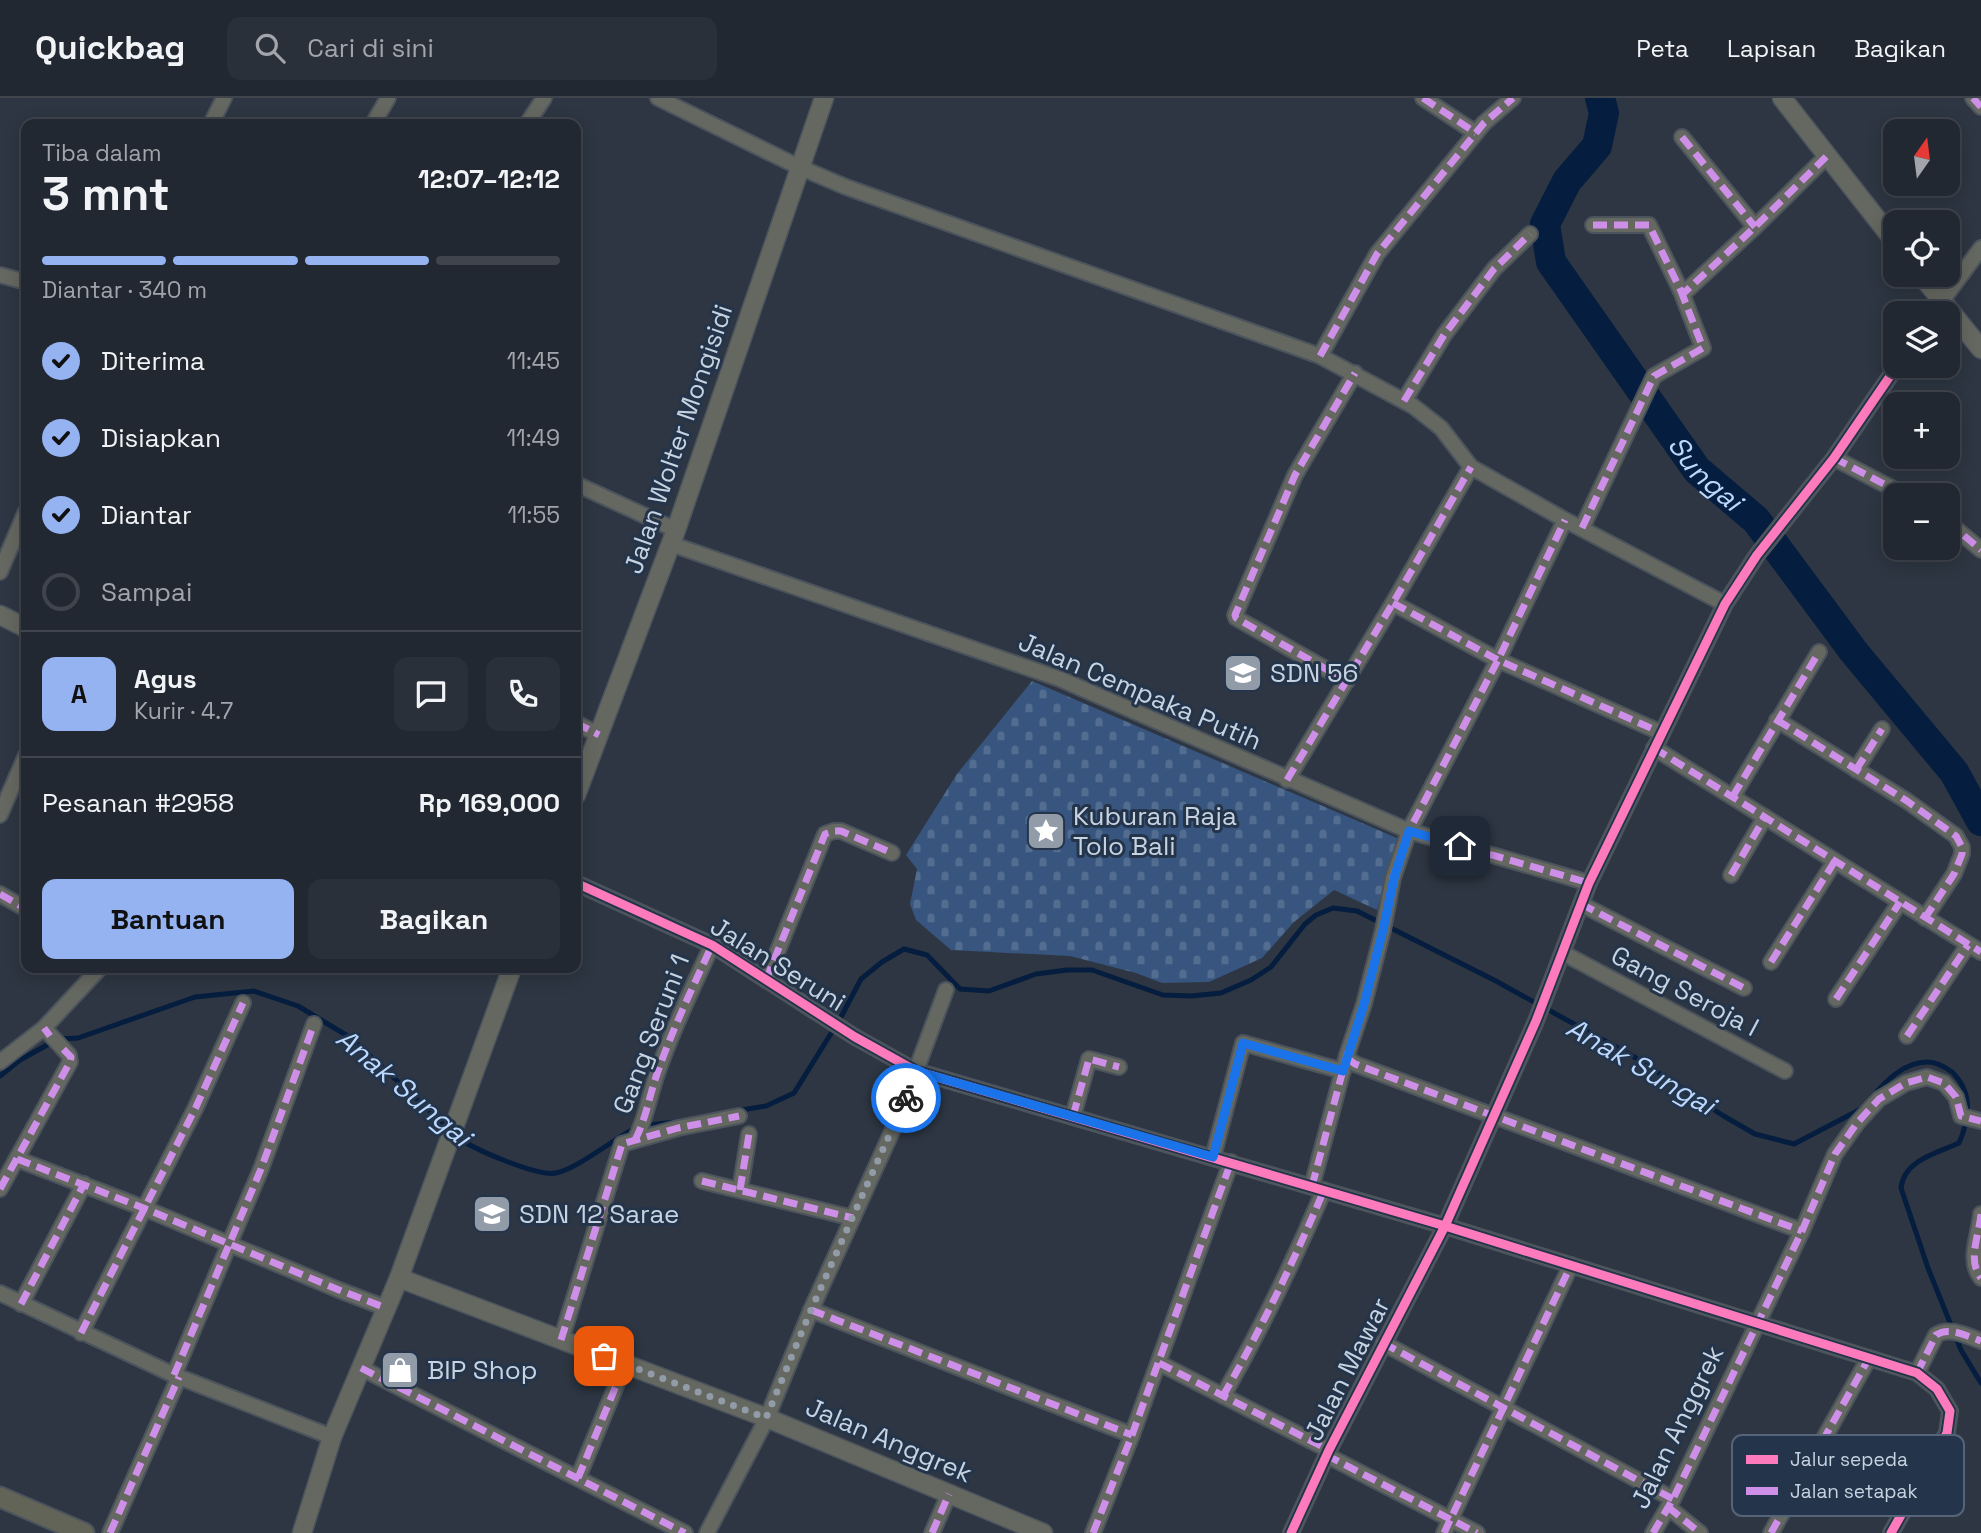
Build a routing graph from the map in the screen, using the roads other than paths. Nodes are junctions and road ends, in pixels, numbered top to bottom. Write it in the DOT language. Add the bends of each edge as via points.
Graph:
graph roads {
  1 [pos="224,98"];
  2 [pos="388,98"];
  3 [pos="544,98"];
  4 [pos="658,98"];
  5 [pos="824,98"];
  6 [pos="1423,98"];
  7 [pos="1513,98"];
  8 [pos="1782,98"];
  9 [pos="1973,98"];
  10 [pos="1981,107"];
  11 [pos="214,119"];
  12 [pos="376,119"];
  13 [pos="530,119"];
  14 [pos="1476,133"];
  15 [pos="1682,136"];
  16 [pos="1827,156"];
  17 [pos="799,167"];
  18 [pos="1593,225"];
  19 [pos="1755,227"];
  20 [pos="1883,227"];
  21 [pos="1530,234"];
  22 [pos="1981,248"];
  23 [pos="0,275"];
  24 [pos="21,281"];
  25 [pos="1681,291"];
  26 [pos="1941,301"];
  27 [pos="1960,329"];
  28 [pos="1981,349"];
  29 [pos="1320,356"];
  30 [pos="1355,373"];
  31 [pos="1889,378"];
  32 [pos="1404,401"];
  33 [pos="1834,458"];
  34 [pos="1471,467"];
  35 [pos="1883,484"];
  36 [pos="581,487"];
  37 [pos="1565,520"];
  38 [pos="21,523"];
  39 [pos="1582,528"];
  40 [pos="1960,532"];
  41 [pos="674,537"];
  42 [pos="1981,550"];
  43 [pos="0,572"];
  44 [pos="1393,603"];
  45 [pos="1725,604"];
  46 [pos="0,615"];
  47 [pos="21,626"];
  48 [pos="1819,652"];
  49 [pos="1498,660"];
  50 [pos="1347,681"];
  51 [pos="1777,720"];
  52 [pos="581,726"];
  53 [pos="1882,729"];
  54 [pos="1662,733"];
  55 [pos="599,735"];
  56 [pos="1654,748"];
  57 [pos="21,767"];
  58 [pos="1856,770"];
  59 [pos="1287,780"];
  60 [pos="581,782"];
  61 [pos="1732,796"];
  62 [pos="0,815"];
  63 [pos="1765,817"];
  64 [pos="1409,831"];
  65 [pos="892,853"];
  66 [pos="1835,861"];
  67 [pos="1731,875"];
  68 [pos="1590,883"];
  69 [pos="581,885"];
  70 [pos="0,894"];
  71 [pos="1900,902"];
  72 [pos="1581,904"];
  73 [pos="21,906"];
  74 [pos="1924,918"];
  75 [pos="1968,944"];
  76 [pos="712,945"];
  77 [pos="1981,952"];
  78 [pos="1563,953"];
  79 [pos="1771,962"];
  80 [pos="96,973"];
  81 [pos="510,973"];
  82 [pos="766,980"];
  83 [pos="1744,988"];
  84 [pos="946,990"];
  85 [pos="1836,999"];
  86 [pos="243,1003"];
  87 [pos="314,1024"];
  88 [pos="51,1036"];
  89 [pos="1907,1036"];
  90 [pos="0,1062"];
  91 [pos="1345,1065"];
  92 [pos="1119,1067"];
  93 [pos="916,1071"];
  94 [pos="1785,1072"];
  95 [pos="1496,1115"];
  96 [pos="739,1116"];
  97 [pos="1073,1116"];
  98 [pos="1981,1121"];
  99 [pos="749,1134"];
  100 [pos="635,1140"];
  101 [pos="1213,1157"];
  102 [pos="16,1159"];
  103 [pos="1231,1162"];
  104 [pos="702,1181"];
  105 [pos="84,1184"];
  106 [pos="1318,1188"];
  107 [pos="0,1189"];
  108 [pos="740,1190"];
  109 [pos="146,1209"];
  110 [pos="1981,1214"];
  111 [pos="853,1218"];
  112 [pos="1445,1226"];
  113 [pos="1802,1231"];
  114 [pos="230,1243"];
  115 [pos="1571,1265"];
  116 [pos="399,1278"];
  117 [pos="1981,1278"];
  118 [pos="0,1293"];
  119 [pos="21,1304"];
  120 [pos="386,1308"];
  121 [pos="811,1310"];
  122 [pos="1757,1323"];
  123 [pos="81,1333"];
  124 [pos="561,1340"];
  125 [pos="1981,1341"];
  126 [pos="1383,1343"];
  127 [pos="1869,1358"];
  128 [pos="1159,1363"];
  129 [pos="625,1364"];
  130 [pos="361,1368"];
  131 [pos="1917,1373"];
  132 [pos="176,1376"];
  133 [pos="1223,1396"];
  134 [pos="1504,1409"];
  135 [pos="766,1418"];
  136 [pos="1132,1435"];
  137 [pos="1826,1435"];
  138 [pos="1946,1435"];
  139 [pos="332,1437"];
  140 [pos="1327,1452"];
  141 [pos="578,1478"];
  142 [pos="949,1494"];
  143 [pos="0,1497"];
  144 [pos="1670,1503"];
  145 [pos="1781,1516"];
  146 [pos="1901,1516"];
  147 [pos="1451,1519"];
  148 [pos="84,1533"];
  149 [pos="110,1533"];
  150 [pos="302,1533"];
  151 [pos="685,1533"];
  152 [pos="707,1533"];
  153 [pos="932,1533"];
  154 [pos="1043,1533"];
  155 [pos="1093,1533"];
  156 [pos="1291,1533"];
  157 [pos="1444,1533"];
  158 [pos="1477,1533"];
  159 [pos="1653,1533"];
  160 [pos="1700,1533"];
  161 [pos="1771,1533"];
  162 [pos="1891,1533"];
  1 -- 11 [label="street"];
  2 -- 12 [label="street"];
  3 -- 13 [label="street"];
  4 -- 17 [label="street"];
  5 -- 17 [label="street, Jalan Wolter Mongisidi"];
  6 -- 14 [label="street"];
  7 -- 14 [label="street"];
  8 -- 16 [label="street"];
  9 -- 10 [label="street"];
  14 -- 29 [label="street" via="1377,254"];
  15 -- 19 [label="street"];
  16 -- 19 [label="street"];
  16 -- 20 [label="street"];
  17 -- 29 [label="street"];
  17 -- 41 [label="street, Jalan Wolter Mongisidi"];
  18 -- 25 [label="street" via="1650,225"];
  19 -- 25 [label="street"];
  21 -- 32 [label="street" via="1494,269 1444,335"];
  22 -- 26 [label="street"];
  23 -- 24 [label="street"];
  25 -- 39 [label="street" via="1703,348 1654,376"];
  27 -- 28 [label="street"];
  29 -- 30 [label="street"];
  30 -- 32 [label="street"];
  30 -- 50 [label="street" via="1296,475 1235,615"];
  31 -- 33 [label="street, Jalan Mawar"];
  32 -- 34 [label="street" via="1441,428"];
  33 -- 35 [label="street"];
  33 -- 45 [label="street, Jalan Mawar" via="1757,555"];
  34 -- 37 [label="street"];
  34 -- 44 [label="street"];
  36 -- 41 [label="street, Jalan Cempaka Putih"];
  37 -- 39 [label="street"];
  37 -- 49 [label="street"];
  38 -- 43 [label="street"];
  39 -- 45 [label="street"];
  40 -- 42 [label="street"];
  41 -- 55 [label="street, Jalan Wolter Mongisidi"];
  41 -- 59 [label="street, Jalan Cempaka Putih" via="1060,679"];
  44 -- 49 [label="street"];
  44 -- 50 [label="street"];
  45 -- 54 [label="street, Jalan Mawar"];
  46 -- 47 [label="street"];
  48 -- 51 [label="street"];
  49 -- 54 [label="street"];
  49 -- 64 [label="street"];
  50 -- 59 [label="street"];
  51 -- 58 [label="street"];
  51 -- 61 [label="street"];
  52 -- 55 [label="street"];
  53 -- 58 [label="street"];
  54 -- 56 [label="street, Jalan Mawar"];
  55 -- 60 [label="street, Jalan Wolter Mongisidi"];
  56 -- 61 [label="street"];
  56 -- 68 [label="street, Jalan Mawar"];
  57 -- 62 [label="street"];
  58 -- 74 [label="street" via="1956,836 1962,847 1954,874"];
  59 -- 64 [label="street, Jalan Cempaka Putih"];
  61 -- 63 [label="street"];
  63 -- 66 [label="street"];
  63 -- 67 [label="street"];
  64 -- 68 [label="street, Jalan Cempaka Putih"];
  64 -- 91 [label="street"];
  65 -- 82 [label="street" via="841,831 825,834"];
  66 -- 71 [label="street"];
  66 -- 79 [label="street"];
  68 -- 72 [label="street, Jalan Mawar"];
  69 -- 76 [label="street, Jalan Seruni"];
  70 -- 73 [label="street"];
  71 -- 74 [label="street"];
  71 -- 85 [label="street"];
  72 -- 78 [label="street, Jalan Mawar"];
  72 -- 83 [label="street"];
  74 -- 75 [label="street"];
  75 -- 77 [label="street"];
  75 -- 89 [label="street"];
  76 -- 82 [label="street, Jalan Seruni"];
  76 -- 100 [label="street, Gang Seruni 1" via="669,1042"];
  78 -- 94 [label="street, Gang Seroja I"];
  78 -- 95 [label="street, Jalan Mawar"];
  80 -- 88 [label="street"];
  81 -- 116 [label="street"];
  82 -- 93 [label="street, Jalan Seruni"];
  84 -- 93 [label="street"];
  86 -- 109 [label="street"];
  87 -- 114 [label="street"];
  88 -- 90 [label="street"];
  88 -- 102 [label="street" via="71,1057"];
  91 -- 95 [label="street" via="1354,1064"];
  91 -- 101 [label="street" via="1243,1043"];
  91 -- 106 [label="street"];
  92 -- 97 [label="street" via="1089,1059"];
  93 -- 97 [label="street, Jalan Seruni"];
  93 -- 111 [label="street"];
  95 -- 112 [label="street, Jalan Mawar"];
  95 -- 113 [label="street"];
  96 -- 100 [label="street"];
  97 -- 101 [label="street, Jalan Seruni"];
  98 -- 113 [label="street, Jalan Anggrek" via="1961,1116 1956,1097 1935,1078 1906,1083 1879,1099 1835,1154"];
  99 -- 108 [label="street"];
  100 -- 124 [label="street, Gang Seruni 1" via="622,1144"];
  101 -- 103 [label="street, Jalan Seruni"];
  102 -- 105 [label="street"];
  102 -- 107 [label="street"];
  103 -- 106 [label="street, Jalan Seruni"];
  103 -- 128 [label="street"];
  104 -- 108 [label="street"];
  105 -- 109 [label="street"];
  105 -- 119 [label="street"];
  106 -- 112 [label="street, Jalan Seruni"];
  106 -- 133 [label="street" via="1294,1263"];
  108 -- 111 [label="street"];
  109 -- 114 [label="street"];
  109 -- 123 [label="street"];
  110 -- 117 [label="street" via="1973,1261"];
  111 -- 121 [label="street"];
  112 -- 115 [label="street, Jalan Seruni"];
  112 -- 126 [label="street, Jalan Mawar"];
  113 -- 122 [label="street, Jalan Anggrek"];
  114 -- 120 [label="street"];
  114 -- 132 [label="street"];
  115 -- 122 [label="street, Jalan Seruni"];
  115 -- 134 [label="street"];
  116 -- 120 [label="street"];
  116 -- 124 [label="street, Jalan Anggrek"];
  118 -- 119 [label="street"];
  119 -- 123 [label="street"];
  120 -- 130 [label="street"];
  121 -- 135 [label="street"];
  121 -- 136 [label="street"];
  122 -- 127 [label="street, Jalan Seruni"];
  122 -- 144 [label="street, Jalan Anggrek"];
  123 -- 132 [label="street"];
  124 -- 129 [label="street, Jalan Anggrek"];
  125 -- 131 [label="street" via="1948,1331 1936,1335"];
  126 -- 134 [label="street"];
  126 -- 140 [label="street, Jalan Mawar"];
  127 -- 131 [label="street, Jalan Seruni"];
  127 -- 137 [label="street"];
  128 -- 133 [label="street"];
  128 -- 136 [label="street"];
  129 -- 135 [label="street, Jalan Anggrek"];
  129 -- 141 [label="street"];
  130 -- 139 [label="street"];
  130 -- 141 [label="street"];
  131 -- 138 [label="street" via="1937,1389 1950,1411"];
  132 -- 139 [label="street"];
  132 -- 149 [label="street"];
  133 -- 140 [label="street"];
  134 -- 144 [label="street"];
  134 -- 147 [label="street"];
  135 -- 142 [label="street, Jalan Anggrek"];
  135 -- 152 [label="street"];
  136 -- 155 [label="street"];
  139 -- 150 [label="street"];
  140 -- 147 [label="street"];
  140 -- 156 [label="street, Jalan Mawar"];
  141 -- 151 [label="street"];
  142 -- 153 [label="street"];
  142 -- 154 [label="street, Jalan Anggrek"];
  143 -- 148 [label="main road"];
  144 -- 159 [label="street, Jalan Anggrek"];
  144 -- 160 [label="street"];
  145 -- 161 [label="street"];
  146 -- 162 [label="street"];
  147 -- 157 [label="street"];
  147 -- 158 [label="street"];
}
